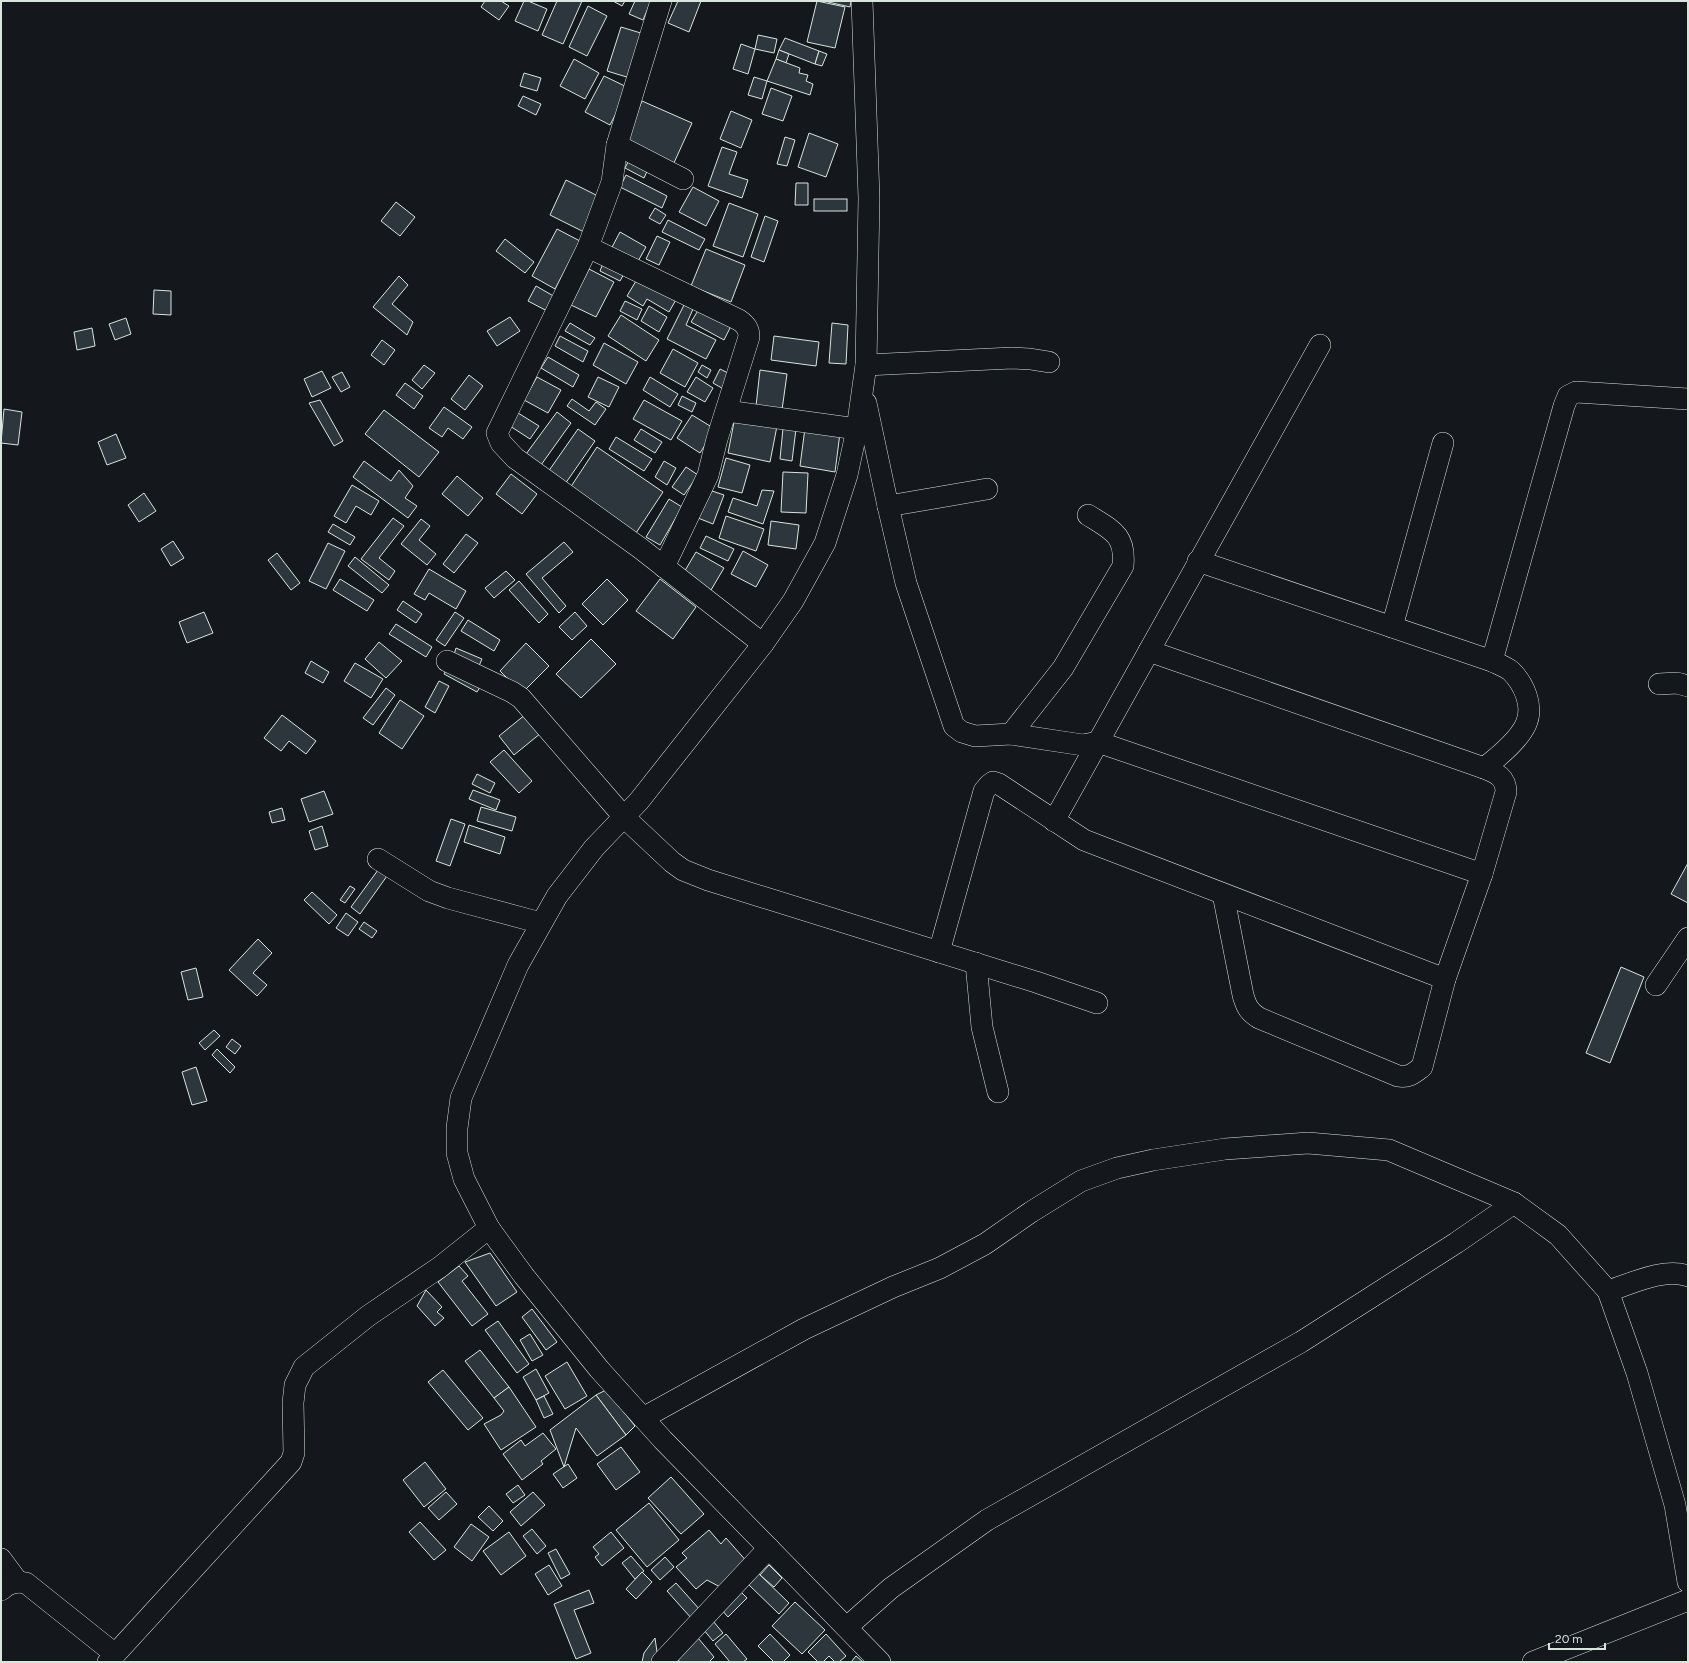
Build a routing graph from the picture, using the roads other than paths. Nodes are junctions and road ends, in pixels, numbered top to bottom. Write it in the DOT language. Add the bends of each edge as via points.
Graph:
graph roads {
  1 [pos="661,1"];
  2 [pos="862,1"];
  3 [pos="617,145"];
  4 [pos="683,179"];
  5 [pos="588,247"];
  6 [pos="1320,345"];
  7 [pos="1049,362"];
  8 [pos="866,365"];
  9 [pos="863,388"];
  10 [pos="1688,399"];
  11 [pos="727,411"];
  12 [pos="857,429"];
  13 [pos="1443,443"];
  14 [pos="987,489"];
  15 [pos="888,506"];
  16 [pos="1088,514"];
  17 [pos="1198,561"];
  18 [pos="664,567"];
  19 [pos="1392,627"];
  20 [pos="763,644"];
  21 [pos="1148,651"];
  22 [pos="447,661"];
  23 [pos="1492,661"];
  24 [pos="1659,684"];
  25 [pos="1688,686"];
  26 [pos="1011,734"];
  27 [pos="1098,742"];
  28 [pos="1484,768"];
  29 [pos="624,817"];
  30 [pos="1054,820"];
  31 [pos="378,860"];
  32 [pos="1482,874"];
  33 [pos="1223,894"];
  34 [pos="541,923"];
  35 [pos="1688,938"];
  36 [pos="939,952"];
  37 [pos="976,963"];
  38 [pos="1445,980"];
  39 [pos="1656,985"];
  40 [pos="1097,1003"];
  41 [pos="998,1092"];
  42 [pos="1514,1203"];
  43 [pos="489,1228"];
  44 [pos="1688,1276"];
  45 [pos="1608,1291"];
  46 [pos="643,1418"];
  47 [pos="769,1548"];
  48 [pos="1,1559"];
  49 [pos="1688,1582"];
  50 [pos="9,1586"];
  51 [pos="1688,1600"];
  52 [pos="847,1627"];
  53 [pos="112,1658"];
  54 [pos="662,1662"];
  55 [pos="880,1662"];
  56 [pos="1533,1662"];
  1 -- 3 [label="street"];
  2 -- 8 [label="street" via="869,198"];
  3 -- 4 [label="street"];
  3 -- 5 [label="street" via="612,182"];
  5 -- 11 [label="street" via="745,324 749,337"];
  5 -- 18 [label="street" via="496,433 501,443 515,458"];
  6 -- 17 [label="street"];
  7 -- 8 [label="street" via="1012,358"];
  8 -- 9 [label="street"];
  9 -- 12 [label="street"];
  9 -- 15 [label="street"];
  10 -- 23 [label="street" via="1576,392 1568,396"];
  11 -- 12 [label="street"];
  11 -- 18 [label="street" via="708,475"];
  12 -- 20 [label="street" via="847,475 825,543 793,602"];
  13 -- 19 [label="street"];
  14 -- 15 [label="street"];
  15 -- 26 [label="street" via="906,583 954,726 975,736"];
  16 -- 26 [label="street" via="1112,530 1122,542 1123,566 1063,668"];
  17 -- 19 [label="street"];
  17 -- 21 [label="street"];
  18 -- 20 [label="street"];
  19 -- 23 [label="street"];
  20 -- 29 [label="street"];
  21 -- 27 [label="street"];
  21 -- 28 [label="street"];
  22 -- 29 [label="street" via="520,698"];
  23 -- 28 [label="street" via="1510,671 1523,688 1529,703 1526,724 1512,743"];
  24 -- 25 [label="street" via="1677,683"];
  26 -- 27 [label="street" via="1083,745"];
  27 -- 30 [label="street"];
  27 -- 32 [label="street"];
  28 -- 32 [label="street" via="1502,778 1506,792"];
  29 -- 34 [label="street" via="594,848 557,896"];
  29 -- 36 [label="street" via="683,870"];
  30 -- 33 [label="street" via="1084,840"];
  30 -- 36 [label="street" via="999,784 993,782 989,785 984,791"];
  31 -- 34 [label="street" via="429,891"];
  32 -- 38 [label="street"];
  33 -- 38 [label="street"];
  33 -- 38 [label="street" via="1245,1005 1251,1013 1398,1076 1414,1074 1422,1067"];
  34 -- 43 [label="street" via="518,965 462,1098 457,1153 464,1179"];
  35 -- 39 [label="street"];
  36 -- 37 [label="street"];
  37 -- 40 [label="street"];
  37 -- 41 [label="street" via="982,1027"];
  42 -- 45 [label="street" via="1558,1235"];
  42 -- 46 [label="street" via="1389,1150 1308,1143 1285,1144 1225,1149 1117,1168 1081,1181 985,1244 953,1261 804,1329"];
  42 -- 52 [label="street" via="1302,1342 987,1520 891,1588"];
  43 -- 46 [label="street" via="599,1369"];
  43 -- 53 [label="street" via="440,1267 368,1316 304,1367 295,1385 294,1453 291,1462"];
  44 -- 45 [label="street" via="1666,1272"];
  45 -- 49 [label="street" via="1637,1373 1676,1505"];
  46 -- 47 [label="street"];
  47 -- 52 [label="street"];
  47 -- 54 [label="street"];
  48 -- 50 [label="street"];
  50 -- 53 [label="street" via="26,1583"];
  51 -- 56 [label="street"];
  52 -- 55 [label="street"];
}
